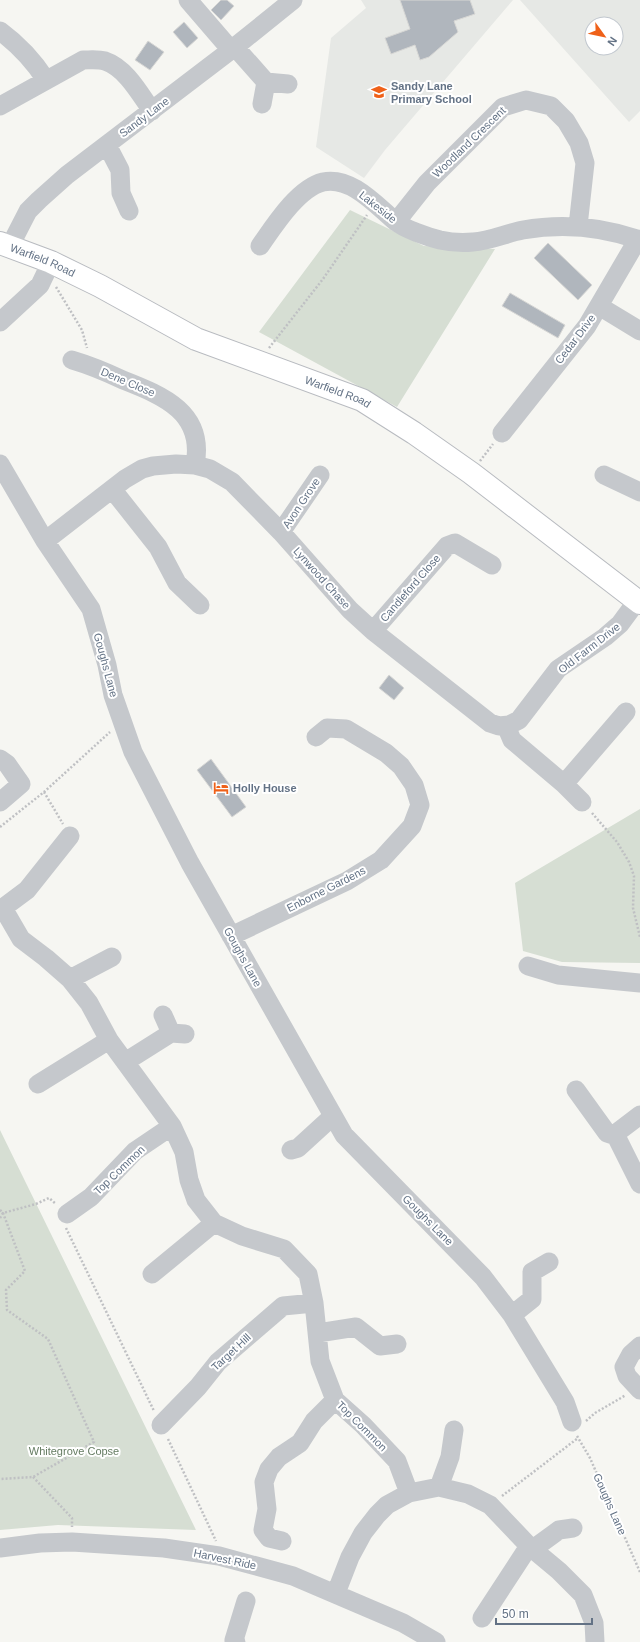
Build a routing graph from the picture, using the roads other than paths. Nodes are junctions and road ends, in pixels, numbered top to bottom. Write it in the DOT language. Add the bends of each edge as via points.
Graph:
graph roads {
  1 [pos="188,0"];
  2 [pos="293,0"];
  3 [pos="0,31"];
  4 [pos="233,49"];
  5 [pos="46,80"];
  6 [pos="266,82"];
  7 [pos="288,84"];
  8 [pos="262,104"];
  9 [pos="0,106"];
  10 [pos="152,111"];
  11 [pos="107,145"];
  12 [pos="129,211"];
  13 [pos="396,222"];
  14 [pos="578,226"];
  15 [pos="639,239"];
  16 [pos="5,244"];
  17 [pos="260,246"];
  18 [pos="52,272"];
  19 [pos="599,306"];
  20 [pos="0,322"];
  21 [pos="640,331"];
  22 [pos="81,358"];
  23 [pos="502,433"];
  24 [pos="0,464"];
  25 [pos="195,465"];
  26 [pos="320,475"];
  27 [pos="604,475"];
  28 [pos="112,489"];
  29 [pos="640,492"];
  30 [pos="281,532"];
  31 [pos="45,542"];
  32 [pos="492,565"];
  33 [pos="639,602"];
  34 [pos="200,605"];
  35 [pos="373,631"];
  36 [pos="626,712"];
  37 [pos="506,726"];
  38 [pos="316,737"];
  39 [pos="0,759"];
  40 [pos="564,784"];
  41 [pos="0,802"];
  42 [pos="582,802"];
  43 [pos="70,836"];
  44 [pos="2,909"];
  45 [pos="231,936"];
  46 [pos="112,957"];
  47 [pos="528,966"];
  48 [pos="70,979"];
  49 [pos="640,983"];
  50 [pos="163,1015"];
  51 [pos="109,1040"];
  52 [pos="125,1062"];
  53 [pos="38,1084"];
  54 [pos="576,1090"];
  55 [pos="640,1115"];
  56 [pos="333,1116"];
  57 [pos="172,1126"];
  58 [pos="616,1136"];
  59 [pos="291,1150"];
  60 [pos="640,1184"];
  61 [pos="67,1214"];
  62 [pos="214,1223"];
  63 [pos="549,1262"];
  64 [pos="152,1274"];
  65 [pos="314,1304"];
  66 [pos="512,1315"];
  67 [pos="318,1333"];
  68 [pos="396,1344"];
  69 [pos="640,1346"];
  70 [pos="634,1392"];
  71 [pos="335,1400"];
  72 [pos="161,1425"];
  73 [pos="578,1428"];
  74 [pos="454,1430"];
  75 [pos="439,1487"];
  76 [pos="409,1493"];
  77 [pos="573,1528"];
  78 [pos="282,1541"];
  79 [pos="531,1547"];
  80 [pos="0,1548"];
  81 [pos="336,1594"];
  82 [pos="246,1601"];
  83 [pos="482,1618"];
  84 [pos="236,1642"];
  85 [pos="436,1642"];
  86 [pos="595,1642"];
  1 -- 4 [label="street"];
  2 -- 4 [label="street, Sandy Lane"];
  3 -- 5 [label="street" via="21,47 35,62"];
  4 -- 6 [label="street"];
  4 -- 10 [label="street, Sandy Lane"];
  5 -- 9 [label="street"];
  5 -- 10 [label="street" via="83,60 106,62 128,78"];
  6 -- 7 [label="street"];
  6 -- 8 [label="street"];
  10 -- 11 [label="street, Sandy Lane"];
  11 -- 12 [label="street" via="120,170 121,193"];
  11 -- 16 [label="street, Sandy Lane" via="39,200"];
  13 -- 14 [label="street, Lakeside" via="440,240 473,242 524,230"];
  13 -- 14 [label="street, Woodland Crescent" via="427,183 503,107 526,100 551,106 566,121 579,143 585,163"];
  13 -- 17 [label="street, Lakeside" via="370,198 338,181 323,182 307,189 287,210"];
  14 -- 15 [label="street, Lakeside"];
  15 -- 19 [label="street, Cedar Drive"];
  16 -- 18 [label="main road, Warfield Road"];
  18 -- 20 [label="street"];
  18 -- 33 [label="main road, Warfield Road" via="100,286 196,338 362,400 471,473"];
  19 -- 21 [label="street"];
  19 -- 23 [label="street, Cedar Drive" via="587,326"];
  22 -- 25 [label="street, Dene Close" via="158,394 182,412 195,433"];
  24 -- 31 [label="street, Goughs Lane"];
  25 -- 28 [label="street, Lynwood Chase" via="176,464 142,468"];
  25 -- 30 [label="street, Lynwood Chase" via="210,469 232,482"];
  26 -- 30 [label="street, Avon Grove"];
  27 -- 29 [label="street"];
  28 -- 31 [label="street, Lynwood Chase"];
  28 -- 34 [label="street" via="158,547 177,583"];
  30 -- 35 [label="street, Lynwood Chase" via="350,610"];
  31 -- 45 [label="street, Goughs Lane" via="91,609 122,723 133,752"];
  32 -- 35 [label="street, Candleford Close" via="455,543 447,546"];
  33 -- 37 [label="street, Old Farm Drive" via="605,637 558,669 519,720"];
  35 -- 37 [label="street, Lynwood Chase" via="490,724"];
  36 -- 40 [label="street"];
  37 -- 40 [label="street" via="512,740"];
  38 -- 45 [label="street, Enborne Gardens" via="327,728 346,729 386,753 401,766 414,785 420,805 412,826 381,860 346,881"];
  39 -- 41 [label="street" via="7,764 21,784"];
  40 -- 42 [label="street"];
  43 -- 44 [label="street, Top Common" via="27,890"];
  44 -- 48 [label="street, Top Common" via="22,939"];
  45 -- 56 [label="street, Goughs Lane"];
  46 -- 48 [label="street"];
  47 -- 49 [label="street" via="558,975"];
  48 -- 51 [label="street, Top Common" via="89,1003"];
  50 -- 52 [label="street" via="178,1034"];
  51 -- 52 [label="street, Top Common"];
  51 -- 53 [label="street"];
  52 -- 57 [label="street, Top Common"];
  54 -- 58 [label="street" via="607,1133"];
  55 -- 58 [label="street"];
  56 -- 59 [label="street" via="298,1148"];
  56 -- 66 [label="street, Goughs Lane" via="344,1135 483,1276"];
  57 -- 61 [label="street, Top Common" via="135,1151 91,1197"];
  57 -- 62 [label="street, Top Common" via="184,1152 196,1200"];
  58 -- 60 [label="street"];
  62 -- 64 [label="street"];
  62 -- 65 [label="street, Top Common" via="242,1236 284,1250 308,1274"];
  63 -- 66 [label="street" via="532,1272 532,1299"];
  65 -- 67 [label="street, Top Common"];
  65 -- 72 [label="street, Target Hill" via="283,1306 218,1362"];
  66 -- 73 [label="street, Goughs Lane" via="559,1407"];
  67 -- 68 [label="street" via="356,1327 380,1346"];
  67 -- 71 [label="street, Top Common" via="320,1361"];
  69 -- 70 [label="street" via="624,1367"];
  71 -- 76 [label="street, Top Common" via="397,1461"];
  71 -- 78 [label="street" via="314,1421 300,1443 279,1457 269,1469 264,1482 267,1509 263,1530 269,1538"];
  74 -- 75 [label="street" via="450,1457"];
  75 -- 76 [label="street"];
  75 -- 79 [label="street" via="468,1494 490,1506"];
  76 -- 81 [label="street" via="387,1505 368,1525 350,1556"];
  77 -- 79 [label="street" via="558,1530"];
  79 -- 83 [label="street"];
  79 -- 86 [label="street" via="583,1595 594,1622"];
  80 -- 81 [label="street, Harvest Ride" via="72,1542 164,1548 219,1556 261,1567 293,1576"];
  81 -- 85 [label="street, Harvest Ride" via="403,1623"];
  82 -- 84 [label="street" via="234,1640"];
}
